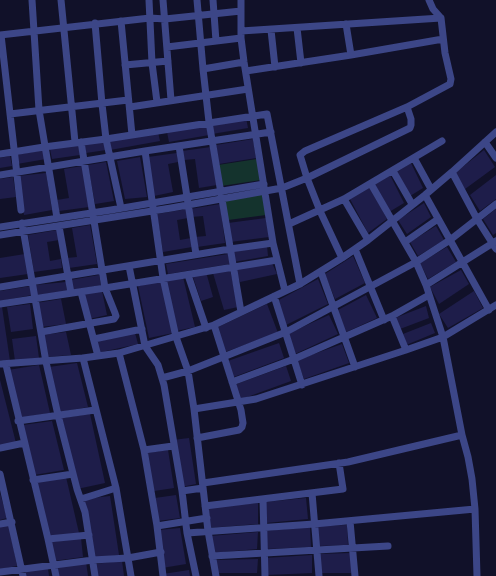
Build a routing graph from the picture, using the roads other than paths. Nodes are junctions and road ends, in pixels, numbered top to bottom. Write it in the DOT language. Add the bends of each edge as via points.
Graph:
graph roads {
  1 [pos="32,0"];
  2 [pos="62,0"];
  3 [pos="149,0"];
  4 [pos="163,0"];
  5 [pos="197,0"];
  6 [pos="213,0"];
  7 [pos="241,0"];
  8 [pos="430,0"];
  9 [pos="241,12"];
  10 [pos="214,14"];
  11 [pos="198,16"];
  12 [pos="150,18"];
  13 [pos="165,18"];
  14 [pos="441,18"];
  15 [pos="121,21"];
  16 [pos="94,23"];
  17 [pos="346,24"];
  18 [pos="64,27"];
  19 [pos="297,28"];
  20 [pos="271,30"];
  21 [pos="34,31"];
  22 [pos="241,34"];
  23 [pos="0,35"];
  24 [pos="443,39"];
  25 [pos="216,40"];
  26 [pos="200,43"];
  27 [pos="167,47"];
  28 [pos="351,55"];
  29 [pos="168,62"];
  30 [pos="244,62"];
  31 [pos="152,63"];
  32 [pos="301,63"];
  33 [pos="125,65"];
  34 [pos="276,67"];
  35 [pos="203,69"];
  36 [pos="246,71"];
  37 [pos="248,89"];
  38 [pos="205,96"];
  39 [pos="171,100"];
  40 [pos="157,102"];
  41 [pos="102,104"];
  42 [pos="129,104"];
  43 [pos="72,107"];
  44 [pos="407,107"];
  45 [pos="39,110"];
  46 [pos="10,114"];
  47 [pos="253,115"];
  48 [pos="209,122"];
  49 [pos="271,132"];
  50 [pos="496,132"];
  51 [pos="256,134"];
  52 [pos="132,135"];
  53 [pos="106,139"];
  54 [pos="212,141"];
  55 [pos="442,141"];
  56 [pos="78,142"];
  57 [pos="485,142"];
  58 [pos="44,146"];
  59 [pos="179,146"];
  60 [pos="145,151"];
  61 [pos="14,152"];
  62 [pos="0,154"];
  63 [pos="110,157"];
  64 [pos="414,158"];
  65 [pos="496,158"];
  66 [pos="84,162"];
  67 [pos="49,168"];
  68 [pos="393,170"];
  69 [pos="452,172"];
  70 [pos="16,173"];
  71 [pos="0,175"];
  72 [pos="307,178"];
  73 [pos="264,184"];
  74 [pos="371,184"];
  75 [pos="282,188"];
  76 [pos="431,189"];
  77 [pos="220,191"];
  78 [pos="265,192"];
  79 [pos="424,195"];
  80 [pos="222,199"];
  81 [pos="344,199"];
  82 [pos="188,201"];
  83 [pos="152,203"];
  84 [pos="412,204"];
  85 [pos="496,204"];
  86 [pos="121,208"];
  87 [pos="21,210"];
  88 [pos="153,210"];
  89 [pos="320,211"];
  90 [pos="93,216"];
  91 [pos="57,218"];
  92 [pos="392,219"];
  93 [pos="438,219"];
  94 [pos="477,219"];
  95 [pos="22,224"];
  96 [pos="289,224"];
  97 [pos="59,226"];
  98 [pos="0,227"];
  99 [pos="24,232"];
  100 [pos="0,235"];
  101 [pos="368,240"];
  102 [pos="450,240"];
  103 [pos="405,242"];
  104 [pos="273,243"];
  105 [pos="495,244"];
  106 [pos="230,248"];
  107 [pos="355,249"];
  108 [pos="196,254"];
  109 [pos="342,258"];
  110 [pos="161,260"];
  111 [pos="277,260"];
  112 [pos="416,262"];
  113 [pos="462,263"];
  114 [pos="129,266"];
  115 [pos="234,267"];
  116 [pos="101,270"];
  117 [pos="321,272"];
  118 [pos="188,275"];
  119 [pos="67,276"];
  120 [pos="163,278"];
  121 [pos="33,282"];
  122 [pos="133,284"];
  123 [pos="300,284"];
  124 [pos="371,286"];
  125 [pos="426,286"];
  126 [pos="0,287"];
  127 [pos="104,288"];
  128 [pos="286,291"];
  129 [pos="82,292"];
  130 [pos="71,293"];
  131 [pos="429,295"];
  132 [pos="274,296"];
  133 [pos="35,299"];
  134 [pos="0,304"];
  135 [pos="496,305"];
  136 [pos="334,307"];
  137 [pos="489,310"];
  138 [pos="241,312"];
  139 [pos="392,316"];
  140 [pos="384,320"];
  141 [pos="90,323"];
  142 [pos="214,325"];
  143 [pos="206,328"];
  144 [pos="142,329"];
  145 [pos="41,332"];
  146 [pos="286,332"];
  147 [pos="176,337"];
  148 [pos="344,337"];
  149 [pos="443,337"];
  150 [pos="94,339"];
  151 [pos="145,346"];
  152 [pos="406,350"];
  153 [pos="118,353"];
  154 [pos="98,356"];
  155 [pos="83,358"];
  156 [pos="224,358"];
  157 [pos="294,359"];
  158 [pos="46,362"];
  159 [pos="3,365"];
  160 [pos="355,367"];
  161 [pos="188,371"];
  162 [pos="162,378"];
  163 [pos="232,382"];
  164 [pos="302,385"];
  165 [pos="239,403"];
  166 [pos="194,409"];
  167 [pos="95,410"];
  168 [pos="58,415"];
  169 [pos="18,421"];
  170 [pos="462,435"];
  171 [pos="197,438"];
  172 [pos="24,443"];
  173 [pos="173,446"];
  174 [pos="0,448"];
  175 [pos="144,450"];
  176 [pos="339,463"];
  177 [pos="0,474"];
  178 [pos="73,474"];
  179 [pos="33,480"];
  180 [pos="203,486"];
  181 [pos="116,488"];
  182 [pos="182,491"];
  183 [pos="312,493"];
  184 [pos="81,499"];
  185 [pos="263,499"];
  186 [pos="205,506"];
  187 [pos="474,509"];
  188 [pos="207,518"];
  189 [pos="186,521"];
  190 [pos="350,521"];
  191 [pos="12,522"];
  192 [pos="0,524"];
  193 [pos="314,524"];
  194 [pos="157,526"];
  195 [pos="264,527"];
  196 [pos="208,531"];
  197 [pos="188,533"];
  198 [pos="89,535"];
  199 [pos="48,539"];
  200 [pos="388,546"];
  201 [pos="353,548"];
  202 [pos="317,550"];
  203 [pos="160,552"];
  204 [pos="265,554"];
  205 [pos="212,556"];
  206 [pos="128,558"];
  207 [pos="93,560"];
  208 [pos="53,565"];
  209 [pos="0,572"];
  210 [pos="23,572"];
  211 [pos="56,576"];
  212 [pos="95,576"];
  213 [pos="131,576"];
  214 [pos="163,576"];
  215 [pos="196,576"];
  216 [pos="216,576"];
  217 [pos="265,576"];
  218 [pos="319,576"];
  219 [pos="355,576"];
  220 [pos="477,576"];
  1 -- 21 [label="street"];
  2 -- 18 [label="street"];
  3 -- 12 [label="street"];
  4 -- 13 [label="street"];
  5 -- 11 [label="street"];
  6 -- 10 [label="street"];
  7 -- 9 [label="street"];
  8 -- 14 [label="street" via="433,9"];
  9 -- 10 [label="street"];
  9 -- 22 [label="street"];
  10 -- 11 [label="street"];
  10 -- 25 [label="street"];
  11 -- 13 [label="street"];
  11 -- 26 [label="street"];
  12 -- 13 [label="street"];
  12 -- 15 [label="street"];
  12 -- 31 [label="street"];
  13 -- 27 [label="street"];
  14 -- 17 [label="street"];
  14 -- 24 [label="street"];
  15 -- 16 [label="street"];
  15 -- 33 [label="street"];
  16 -- 18 [label="street"];
  16 -- 41 [label="street"];
  17 -- 19 [label="street"];
  17 -- 28 [label="street"];
  18 -- 21 [label="street"];
  18 -- 43 [label="street"];
  19 -- 20 [label="street"];
  19 -- 32 [label="street"];
  20 -- 22 [label="street"];
  20 -- 34 [label="street"];
  21 -- 23 [label="street"];
  21 -- 45 [label="street"];
  22 -- 25 [label="street"];
  22 -- 30 [label="street"];
  23 -- 46 [label="street"];
  24 -- 28 [label="street"];
  24 -- 44 [label="street" via="451,83"];
  25 -- 26 [label="street"];
  26 -- 27 [label="street"];
  26 -- 35 [label="street"];
  27 -- 29 [label="street"];
  28 -- 32 [label="street"];
  29 -- 31 [label="street"];
  29 -- 39 [label="street"];
  30 -- 35 [label="street"];
  30 -- 36 [label="street"];
  31 -- 33 [label="street"];
  31 -- 40 [label="street"];
  32 -- 34 [label="street"];
  33 -- 42 [label="street"];
  34 -- 36 [label="street"];
  35 -- 38 [label="street"];
  36 -- 37 [label="street"];
  37 -- 38 [label="street"];
  37 -- 47 [label="street"];
  38 -- 39 [label="street"];
  38 -- 48 [label="street"];
  39 -- 40 [label="street"];
  40 -- 42 [label="street"];
  41 -- 42 [label="street"];
  41 -- 43 [label="street"];
  41 -- 53 [label="street"];
  42 -- 52 [label="street"];
  43 -- 45 [label="street"];
  43 -- 56 [label="street"];
  44 -- 72 [label="street" via="411,119 410,128"];
  44 -- 72 [label="street" via="305,151 300,155"];
  45 -- 46 [label="street"];
  45 -- 58 [label="street"];
  46 -- 61 [label="street"];
  47 -- 48 [label="street"];
  47 -- 49 [label="street" via="267,114"];
  47 -- 51 [label="street"];
  48 -- 52 [label="street"];
  48 -- 54 [label="street"];
  49 -- 51 [label="street"];
  49 -- 75 [label="street"];
  50 -- 57 [label="street"];
  51 -- 54 [label="street"];
  51 -- 73 [label="street"];
  52 -- 53 [label="street"];
  53 -- 56 [label="street"];
  53 -- 63 [label="street"];
  54 -- 59 [label="street"];
  54 -- 77 [label="street"];
  55 -- 64 [label="street"];
  56 -- 58 [label="street"];
  56 -- 66 [label="street"];
  57 -- 65 [label="street"];
  57 -- 69 [label="street"];
  58 -- 61 [label="street"];
  58 -- 67 [label="street"];
  59 -- 60 [label="street"];
  59 -- 82 [label="street"];
  60 -- 63 [label="street"];
  60 -- 83 [label="street"];
  61 -- 62 [label="street"];
  61 -- 70 [label="street"];
  63 -- 66 [label="street"];
  63 -- 86 [label="street"];
  64 -- 68 [label="street"];
  64 -- 76 [label="street"];
  66 -- 67 [label="street"];
  66 -- 90 [label="street"];
  67 -- 70 [label="street"];
  67 -- 91 [label="street"];
  68 -- 74 [label="street"];
  68 -- 84 [label="street"];
  69 -- 76 [label="street"];
  69 -- 94 [label="street"];
  70 -- 71 [label="street"];
  70 -- 87 [label="street"];
  72 -- 75 [label="street"];
  72 -- 89 [label="street"];
  73 -- 77 [label="street"];
  73 -- 78 [label="street"];
  74 -- 81 [label="street"];
  74 -- 92 [label="street"];
  75 -- 78 [label="street"];
  75 -- 96 [label="street"];
  76 -- 79 [label="street"];
  77 -- 80 [label="street"];
  77 -- 82 [label="street"];
  78 -- 80 [label="street"];
  78 -- 104 [label="street"];
  79 -- 84 [label="street"];
  79 -- 93 [label="street"];
  80 -- 82 [label="street"];
  80 -- 106 [label="street"];
  81 -- 89 [label="street"];
  81 -- 101 [label="street"];
  82 -- 83 [label="street"];
  82 -- 88 [label="street"];
  82 -- 108 [label="street"];
  83 -- 86 [label="street"];
  83 -- 88 [label="street"];
  84 -- 92 [label="street"];
  85 -- 94 [label="street"];
  86 -- 90 [label="street"];
  88 -- 90 [label="street"];
  88 -- 110 [label="street"];
  89 -- 96 [label="street"];
  89 -- 109 [label="street"];
  90 -- 91 [label="street"];
  90 -- 97 [label="street"];
  90 -- 116 [label="street"];
  91 -- 95 [label="street"];
  92 -- 101 [label="street"];
  92 -- 103 [label="street"];
  93 -- 102 [label="street"];
  93 -- 103 [label="street"];
  94 -- 102 [label="street"];
  94 -- 105 [label="street"];
  95 -- 98 [label="street"];
  95 -- 99 [label="street"];
  96 -- 123 [label="street"];
  97 -- 99 [label="street"];
  97 -- 119 [label="street"];
  99 -- 100 [label="street"];
  99 -- 121 [label="street"];
  101 -- 107 [label="street"];
  102 -- 112 [label="street"];
  102 -- 113 [label="street"];
  103 -- 112 [label="street"];
  104 -- 106 [label="street"];
  104 -- 111 [label="street"];
  105 -- 113 [label="street"];
  106 -- 108 [label="street"];
  106 -- 115 [label="street"];
  107 -- 109 [label="street"];
  107 -- 124 [label="street"];
  108 -- 110 [label="street"];
  109 -- 117 [label="street"];
  110 -- 114 [label="street"];
  110 -- 120 [label="street"];
  111 -- 115 [label="street"];
  111 -- 128 [label="street"];
  112 -- 124 [label="street"];
  112 -- 125 [label="street"];
  113 -- 125 [label="street"];
  113 -- 137 [label="street"];
  114 -- 116 [label="street"];
  114 -- 122 [label="street"];
  115 -- 118 [label="street"];
  115 -- 138 [label="street"];
  116 -- 119 [label="street"];
  116 -- 127 [label="street"];
  117 -- 123 [label="street"];
  117 -- 136 [label="street"];
  118 -- 120 [label="street"];
  118 -- 143 [label="street"];
  119 -- 121 [label="street"];
  119 -- 130 [label="street"];
  120 -- 122 [label="street"];
  120 -- 147 [label="street"];
  121 -- 126 [label="street"];
  121 -- 133 [label="street"];
  122 -- 127 [label="street"];
  122 -- 144 [label="street"];
  123 -- 128 [label="street"];
  124 -- 136 [label="street"];
  124 -- 140 [label="street"];
  125 -- 131 [label="street"];
  127 -- 129 [label="street"];
  127 -- 141 [label="street" via="115,318"];
  128 -- 132 [label="street"];
  129 -- 130 [label="street"];
  129 -- 141 [label="street"];
  130 -- 133 [label="street"];
  131 -- 139 [label="street"];
  131 -- 149 [label="street"];
  132 -- 138 [label="street"];
  132 -- 146 [label="street"];
  133 -- 134 [label="street"];
  133 -- 145 [label="street"];
  135 -- 137 [label="street"];
  136 -- 146 [label="street"];
  136 -- 148 [label="street"];
  137 -- 149 [label="street"];
  138 -- 142 [label="street"];
  139 -- 140 [label="street"];
  139 -- 152 [label="street"];
  140 -- 148 [label="street"];
  141 -- 145 [label="street"];
  141 -- 150 [label="street"];
  142 -- 143 [label="street"];
  142 -- 156 [label="street"];
  143 -- 147 [label="street"];
  144 -- 150 [label="street"];
  144 -- 151 [label="street"];
  145 -- 158 [label="street"];
  146 -- 156 [label="street"];
  146 -- 157 [label="street"];
  147 -- 151 [label="street"];
  147 -- 161 [label="street"];
  148 -- 157 [label="street"];
  148 -- 160 [label="street"];
  149 -- 152 [label="street"];
  149 -- 170 [label="street"];
  150 -- 154 [label="street"];
  151 -- 153 [label="street"];
  151 -- 162 [label="street" via="158,366"];
  152 -- 160 [label="street"];
  153 -- 154 [label="street"];
  153 -- 175 [label="street"];
  154 -- 155 [label="street"];
  155 -- 158 [label="street"];
  155 -- 167 [label="street"];
  156 -- 161 [label="street"];
  156 -- 163 [label="street"];
  157 -- 163 [label="street"];
  157 -- 164 [label="street"];
  158 -- 159 [label="street"];
  158 -- 168 [label="street"];
  159 -- 169 [label="street"];
  160 -- 164 [label="street"];
  161 -- 162 [label="street"];
  161 -- 166 [label="street"];
  162 -- 173 [label="street"];
  163 -- 165 [label="street"];
  164 -- 165 [label="street"];
  165 -- 166 [label="street"];
  165 -- 171 [label="street" via="244,420 241,429"];
  166 -- 171 [label="street"];
  167 -- 168 [label="street"];
  167 -- 181 [label="street"];
  168 -- 169 [label="street"];
  168 -- 178 [label="street"];
  169 -- 172 [label="street"];
  170 -- 176 [label="street"];
  170 -- 187 [label="street" via="472,479"];
  171 -- 180 [label="street"];
  172 -- 174 [label="street"];
  172 -- 179 [label="street"];
  173 -- 175 [label="street"];
  173 -- 182 [label="street"];
  175 -- 194 [label="street"];
  176 -- 180 [label="street"];
  176 -- 183 [label="street" via="343,489"];
  177 -- 191 [label="street"];
  178 -- 179 [label="street"];
  178 -- 184 [label="street"];
  179 -- 199 [label="street"];
  180 -- 182 [label="street"];
  180 -- 186 [label="street"];
  181 -- 184 [label="street"];
  181 -- 206 [label="street"];
  182 -- 189 [label="street"];
  183 -- 185 [label="street"];
  183 -- 193 [label="street"];
  184 -- 198 [label="street"];
  185 -- 186 [label="street"];
  185 -- 195 [label="street"];
  186 -- 188 [label="street"];
  187 -- 190 [label="street"];
  187 -- 220 [label="street"];
  188 -- 189 [label="street"];
  188 -- 196 [label="street"];
  189 -- 194 [label="street"];
  189 -- 197 [label="street"];
  190 -- 193 [label="street"];
  190 -- 201 [label="street"];
  191 -- 192 [label="street"];
  191 -- 210 [label="street"];
  193 -- 195 [label="street"];
  193 -- 202 [label="street"];
  194 -- 203 [label="street"];
  195 -- 196 [label="street"];
  195 -- 204 [label="street"];
  196 -- 197 [label="street"];
  196 -- 205 [label="street"];
  197 -- 215 [label="street"];
  198 -- 199 [label="street"];
  198 -- 207 [label="street"];
  199 -- 208 [label="street"];
  200 -- 201 [label="street"];
  201 -- 202 [label="street"];
  201 -- 219 [label="street"];
  202 -- 204 [label="street"];
  202 -- 218 [label="street"];
  203 -- 206 [label="street"];
  203 -- 214 [label="street"];
  204 -- 205 [label="street"];
  204 -- 217 [label="street"];
  205 -- 216 [label="street"];
  206 -- 207 [label="street"];
  206 -- 213 [label="street"];
  207 -- 208 [label="street"];
  207 -- 212 [label="street"];
  208 -- 210 [label="street"];
  208 -- 211 [label="street"];
  209 -- 210 [label="street"];
}
